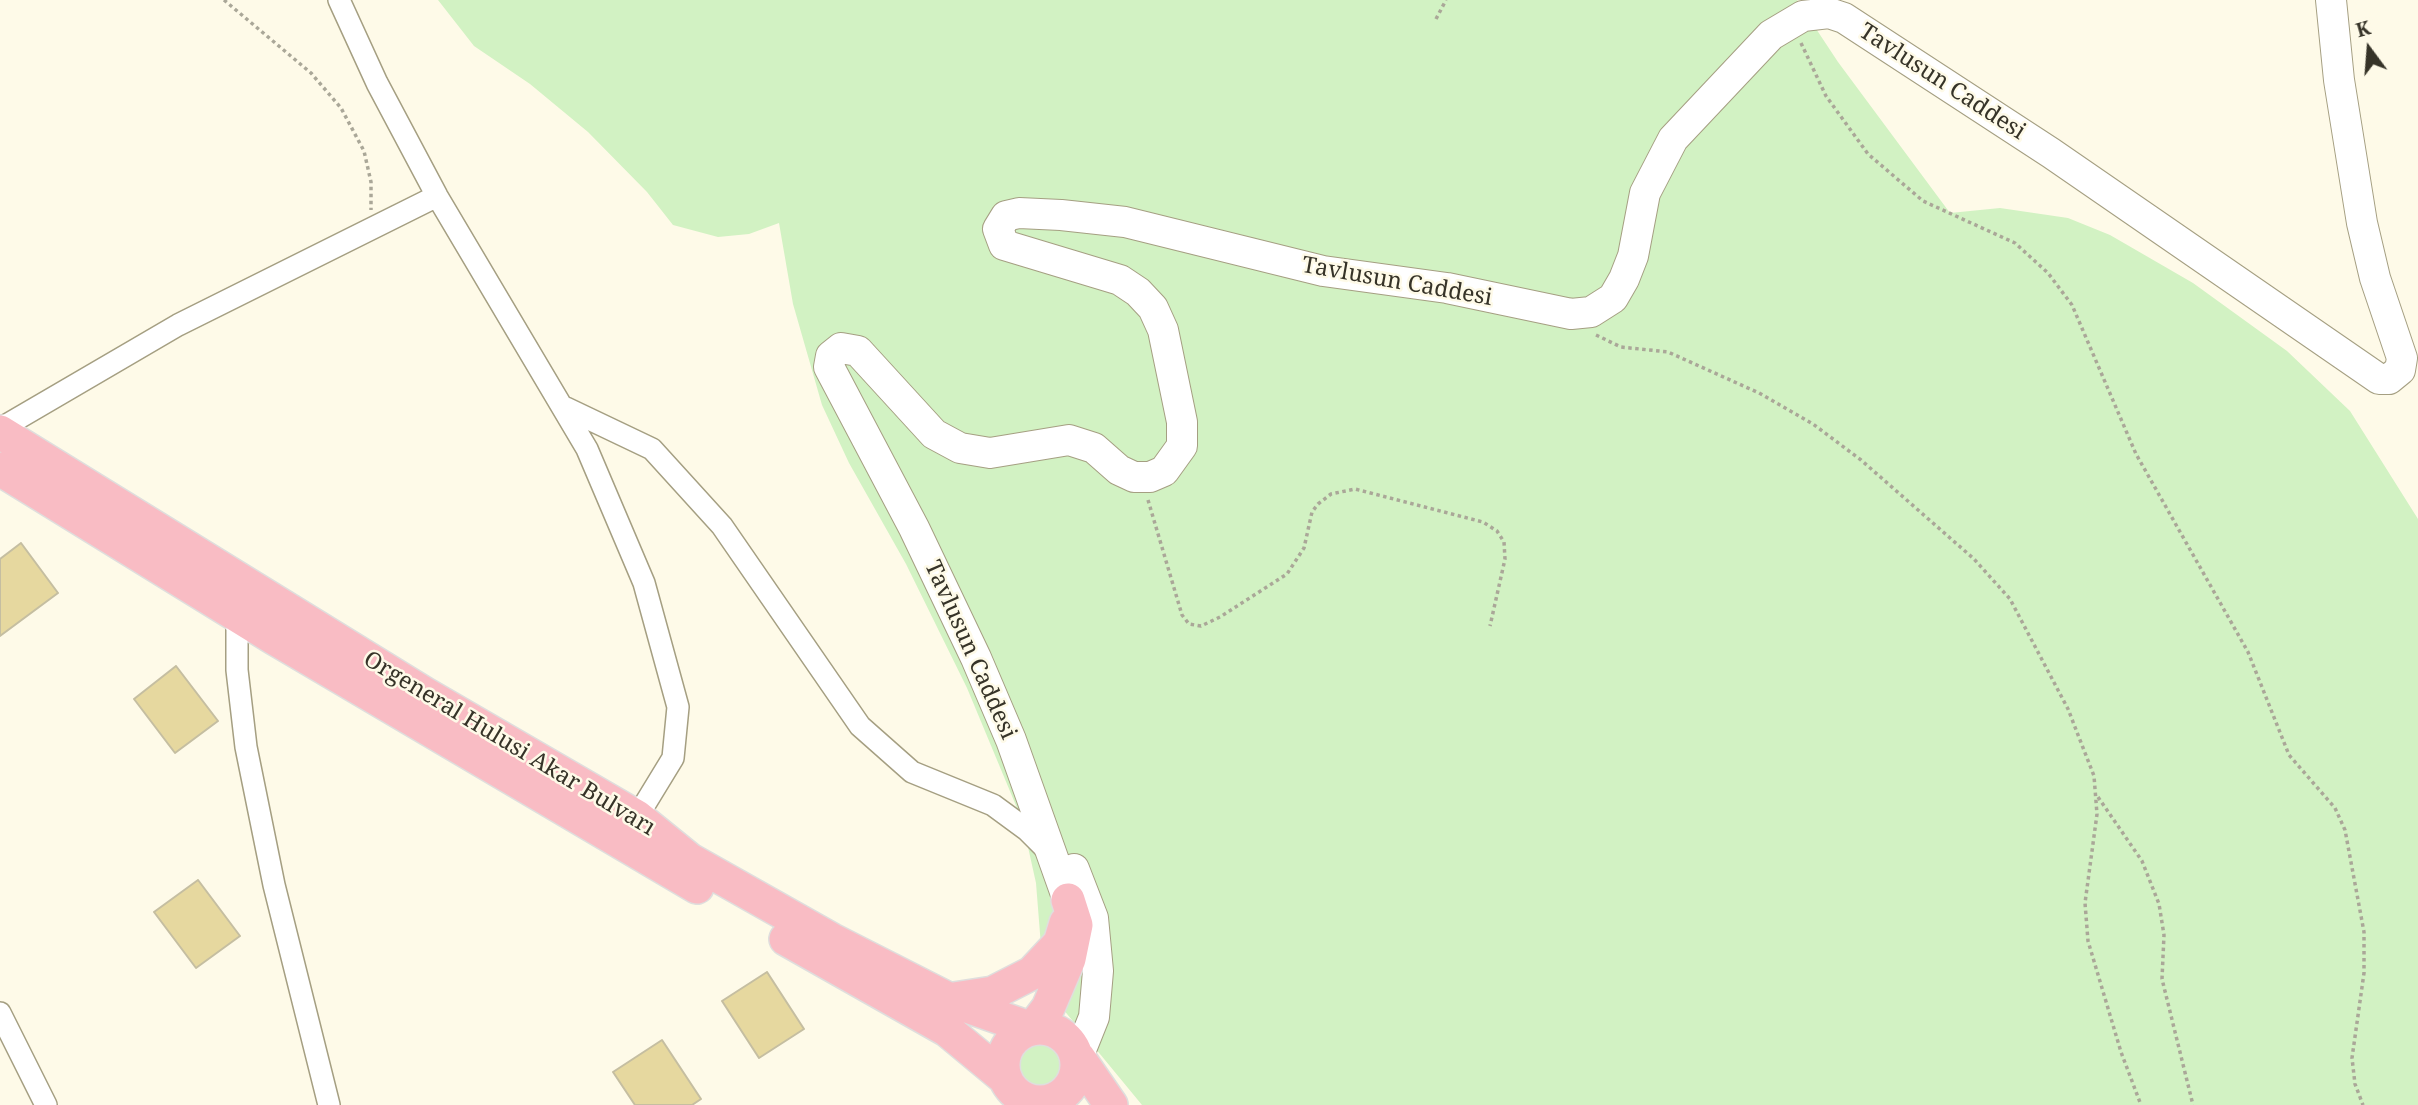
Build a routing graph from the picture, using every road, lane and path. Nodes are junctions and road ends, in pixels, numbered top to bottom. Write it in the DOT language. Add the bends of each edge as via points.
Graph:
graph roads {
  1 [pos="224,0"];
  2 [pos="339,0"];
  3 [pos="1446,0"];
  4 [pos="2331,0"];
  5 [pos="1436,19"];
  6 [pos="1793,22"];
  7 [pos="436,196"];
  8 [pos="368,229"];
  9 [pos="1581,314"];
  10 [pos="566,408"];
  11 [pos="0,431"];
  12 [pos="0,469"];
  13 [pos="1142,478"];
  14 [pos="237,615"];
  15 [pos="1490,626"];
  16 [pos="2097,795"];
  17 [pos="1038,812"];
  18 [pos="637,817"];
  19 [pos="1054,858"];
  20 [pos="1068,900"];
  21 [pos="950,1000"];
  22 [pos="0,1013"];
  23 [pos="1032,1029"];
  24 [pos="1078,1057"];
  25 [pos="1022,1094"];
  26 [pos="46,1105"];
  27 [pos="329,1105"];
  28 [pos="1111,1105"];
  29 [pos="2141,1105"];
  30 [pos="2193,1105"];
  31 [pos="2362,1105"];
  1 -- 8 [label="path" via="311,73 350,122 371,181"];
  2 -- 7 [label="street"];
  3 -- 5 [label="path"];
  4 -- 6 [label="street, Tavlusun Caddesi" via="2364,232 2402,358 2400,370 2389,379 2379,379 1844,18 1821,12"];
  6 -- 9 [label="street, Tavlusun Caddesi" via="1761,45 1673,139 1645,194 1624,279 1606,303"];
  6 -- 31 [label="path" via="1826,96 1868,154 1923,201 2015,243 2048,273 2072,305 2136,454 2248,652 2288,755 2335,808 2346,830 2364,932 2364,972 2352,1058"];
  7 -- 8 [label="street"];
  7 -- 10 [label="street"];
  8 -- 11 [label="street" via="178,325"];
  9 -- 13 [label="street, Tavlusun Caddesi" via="1447,288 1323,271 1125,222 1051,214 1006,216 998,229 1004,245 1120,280 1146,300 1158,319 1182,422 1182,446 1164,471"];
  9 -- 16 [label="path" via="1604,341 1668,352 1759,393 1813,424 1987,571 2019,613 2068,709 2091,765"];
  10 -- 18 [label="street" via="625,532 677,698 673,758"];
  10 -- 19 [label="street" via="652,449 722,526 860,726 912,772 993,805"];
  11 -- 18 [label="main road, Orgeneral Hulusi Akar Bulvarı" via="425,694"];
  12 -- 14 [label="main road, Orgeneral Hulusi Akar Bulvarı"];
  13 -- 15 [label="path" via="1182,615 1189,624 1201,626 1220,617 1287,574 1304,548 1318,504 1331,494 1355,489 1483,522 1497,531 1506,559"];
  13 -- 17 [label="street, Tavlusun Caddesi" via="1119,470 1094,448 1069,440 990,453 953,445 934,434 858,351 841,348 831,356 830,372 976,658"];
  14 -- 25 [label="main road, Orgeneral Hulusi Akar Bulvarı" via="947,1030"];
  14 -- 27 [label="street" via="237,670 246,747 274,885"];
  16 -- 29 [label="path" via="2085,903 2088,941"];
  16 -- 30 [label="path" via="2142,860 2159,904 2164,935 2162,979"];
  17 -- 19 [label="street, Tavlusun Caddesi"];
  17 -- 24 [label="street, Tavlusun Caddesi" via="1076,872 1093,918 1098,971 1094,1017"];
  18 -- 21 [label="main road, Orgeneral Hulusi Akar Bulvarı" via="690,860"];
  19 -- 20 [label="street, Tavlusun Caddesi"];
  20 -- 21 [label="main road" via="1060,943 1032,973 993,993"];
  20 -- 23 [label="main road" via="1076,925 1069,959 1048,1008"];
  21 -- 23 [label="main road, Orgeneral Hulusi Akar Bulvarı"];
  22 -- 26 [label="street"];
  23 -- 24 [label="main road" via="1057,1032"];
  23 -- 25 [label="main road" via="1020,1034 1005,1054"];
  24 -- 25 [label="main road" via="1073,1080 1059,1097 1048,1101"];
  24 -- 28 [label="main road"];
}
